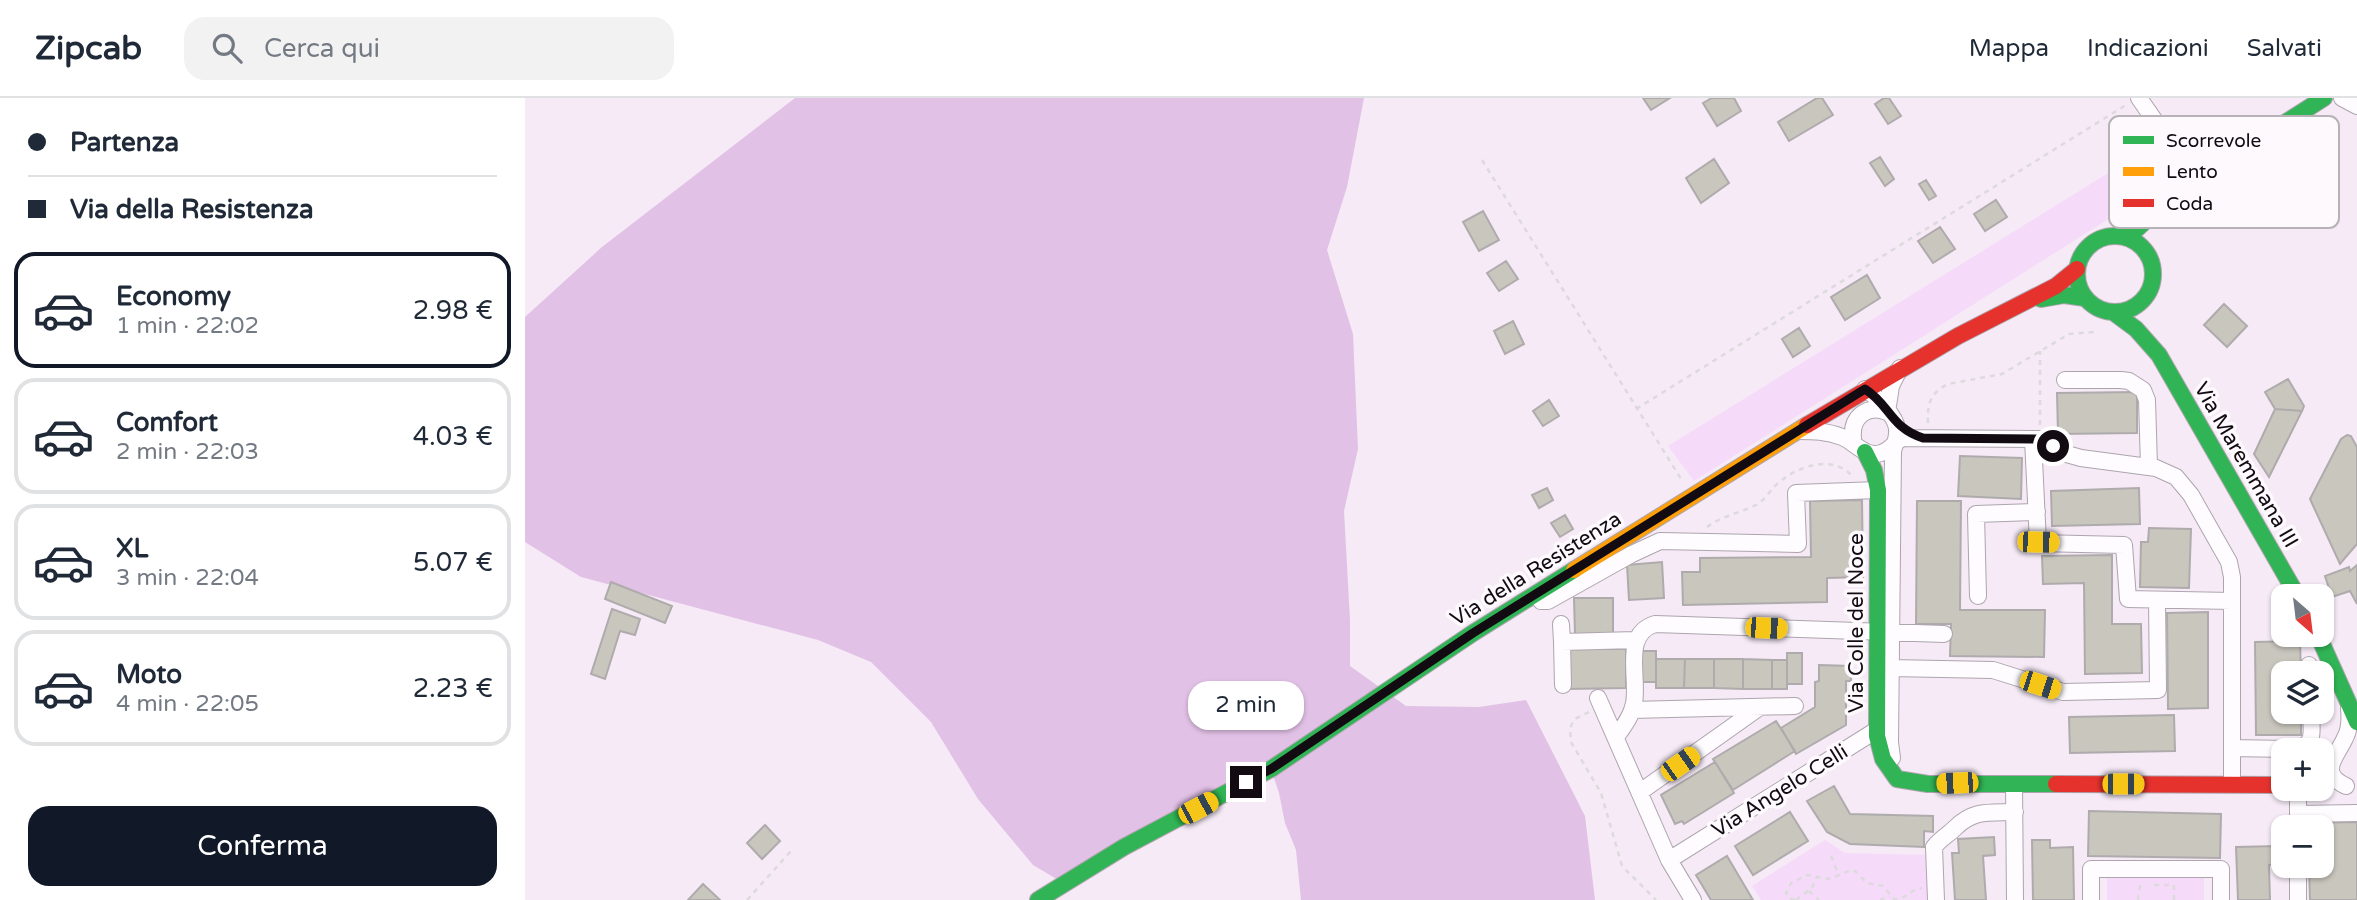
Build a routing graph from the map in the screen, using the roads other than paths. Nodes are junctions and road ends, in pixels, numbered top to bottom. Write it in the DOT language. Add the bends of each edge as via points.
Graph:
graph roads {
  1 [pos="2323,98"];
  2 [pos="2342,98"];
  3 [pos="2133,102"];
  4 [pos="2357,106"];
  5 [pos="2144,116"];
  6 [pos="2295,116"];
  7 [pos="2138,228"];
  8 [pos="2157,228"];
  9 [pos="2127,238"];
  10 [pos="2149,258"];
  11 [pos="2077,269"];
  12 [pos="2146,295"];
  13 [pos="2085,298"];
  14 [pos="2024,303"];
  15 [pos="2113,312"];
  16 [pos="2159,355"];
  17 [pos="1901,367"];
  18 [pos="2065,380"];
  19 [pos="1865,389"];
  20 [pos="1843,403"];
  21 [pos="1891,418"];
  22 [pos="1798,431"];
  23 [pos="1926,438"];
  24 [pos="2036,439"];
  25 [pos="1894,443"];
  26 [pos="1858,445"];
  27 [pos="2148,466"];
  28 [pos="1878,490"];
  29 [pos="2037,512"];
  30 [pos="2291,584"];
  31 [pos="1536,594"];
  32 [pos="1978,596"];
  33 [pos="2157,600"];
  34 [pos="2232,601"];
  35 [pos="1561,624"];
  36 [pos="1884,632"];
  37 [pos="1944,634"];
  38 [pos="1636,640"];
  39 [pos="1562,642"];
  40 [pos="2324,648"];
  41 [pos="1890,668"];
  42 [pos="1563,685"];
  43 [pos="2346,696"];
  44 [pos="1600,702"];
  45 [pos="1795,706"];
  46 [pos="1761,707"];
  47 [pos="1632,710"];
  48 [pos="2357,722"];
  49 [pos="2312,724"];
  50 [pos="1884,726"];
  51 [pos="1616,737"];
  52 [pos="2357,744"];
  53 [pos="2232,748"];
  54 [pos="2334,753"];
  55 [pos="2334,755"];
  56 [pos="2334,776"];
  57 [pos="2014,784"];
  58 [pos="2232,785"];
  59 [pos="2271,785"];
  60 [pos="2334,786"];
  61 [pos="2353,787"];
  62 [pos="1640,792"];
  63 [pos="2015,812"];
  64 [pos="2357,813"];
  65 [pos="2334,816"];
  66 [pos="1669,860"];
  67 [pos="2298,878"];
  68 [pos="1936,893"];
  69 [pos="1038,900"];
  70 [pos="1693,900"];
  71 [pos="2015,900"];
  72 [pos="2091,900"];
  73 [pos="2221,900"];
  74 [pos="2298,900"];
  1 -- 6 [label="street, Via Maremmana III"];
  2 -- 4 [label="street"];
  3 -- 5 [label="street"];
  7 -- 9 [label="street, Via Maremmana III"];
  8 -- 10 [label="street, Via Maremmana III"];
  9 -- 10 [label="street"];
  9 -- 11 [label="street" via="2114,236 2089,246"];
  10 -- 12 [label="street, Via Maremmana III" via="2153,277"];
  11 -- 13 [label="street"];
  11 -- 14 [label="street, Via della Resistenza"];
  12 -- 15 [label="street" via="2132,308"];
  12 -- 16 [label="street, Via Maremmana III"];
  13 -- 14 [label="street, Via della Resistenza" via="2059,295"];
  13 -- 15 [label="street, Via Maremmana III"];
  14 -- 17 [label="street, Via della Resistenza"];
  15 -- 16 [label="street, Via Maremmana III"];
  16 -- 30 [label="street, Via Maremmana III"];
  17 -- 19 [label="street, Via della Resistenza"];
  17 -- 21 [label="street, Via Colle del Noce" via="1891,386"];
  18 -- 27 [label="street" via="2129,381 2143,390"];
  19 -- 20 [label="street, Via della Resistenza"];
  19 -- 21 [label="street"];
  20 -- 22 [label="street, Via della Resistenza"];
  20 -- 26 [label="street, Via Colle del Noce" via="1847,429"];
  21 -- 23 [label="street" via="1906,432"];
  21 -- 25 [label="street, Via Colle del Noce" via="1897,435"];
  21 -- 26 [label="street" via="1876,409 1863,413 1854,422"];
  22 -- 26 [label="street" via="1831,433"];
  22 -- 31 [label="street, Via della Resistenza"];
  23 -- 24 [label="street"];
  23 -- 25 [label="street" via="1903,438"];
  24 -- 27 [label="street" via="2045,439 2063,453 2081,458"];
  24 -- 29 [label="street"];
  25 -- 26 [label="street" via="1879,454"];
  25 -- 36 [label="street, Via Colle del Noce"];
  26 -- 28 [label="street, Via Colle del Noce"];
  27 -- 34 [label="street" via="2176,477 2191,495 2229,562"];
  28 -- 31 [label="street" via="1796,493 1798,544 1660,541 1548,601 1541,601"];
  28 -- 36 [label="street, Via Colle del Noce"];
  29 -- 32 [label="street" via="1976,514"];
  29 -- 33 [label="street" via="2038,542 2124,545 2129,599"];
  31 -- 69 [label="street, Via della Resistenza" via="1271,769 1124,847"];
  33 -- 34 [label="street"];
  33 -- 41 [label="street" via="2158,691 2063,692 1993,670"];
  34 -- 53 [label="street"];
  35 -- 39 [label="street"];
  36 -- 37 [label="street"];
  36 -- 38 [label="street" via="1655,625 1641,631"];
  36 -- 41 [label="street, Via Colle del Noce"];
  36 -- 50 [label="street, Via Colle del Noce"];
  38 -- 39 [label="street"];
  38 -- 47 [label="street"];
  39 -- 42 [label="street"];
  40 -- 43 [label="street"];
  41 -- 50 [label="street, Via Colle del Noce"];
  43 -- 48 [label="street"];
  43 -- 54 [label="street" via="2350,722 2347,736"];
  44 -- 51 [label="street"];
  45 -- 46 [label="street"];
  46 -- 47 [label="street"];
  46 -- 62 [label="street"];
  47 -- 51 [label="street"];
  49 -- 53 [label="street" via="2312,736 2304,747"];
  50 -- 57 [label="street, Via Colle del Noce" via="1882,759 1897,779 1928,784"];
  50 -- 66 [label="street, Via Angelo Celli"];
  51 -- 62 [label="street"];
  52 -- 55 [label="street" via="2346,745"];
  53 -- 58 [label="street"];
  56 -- 61 [label="street"];
  57 -- 58 [label="street, Via Colle del Noce"];
  57 -- 63 [label="street"];
  58 -- 59 [label="street, Via Colle del Noce"];
  60 -- 61 [label="street"];
  62 -- 66 [label="street"];
  63 -- 68 [label="street" via="1975,814 1938,842 1934,847"];
  63 -- 71 [label="street"];
  64 -- 65 [label="street"];
  66 -- 70 [label="street"];
  67 -- 74 [label="street"];
  72 -- 73 [label="street" via="2091,869 2221,869"];
}
